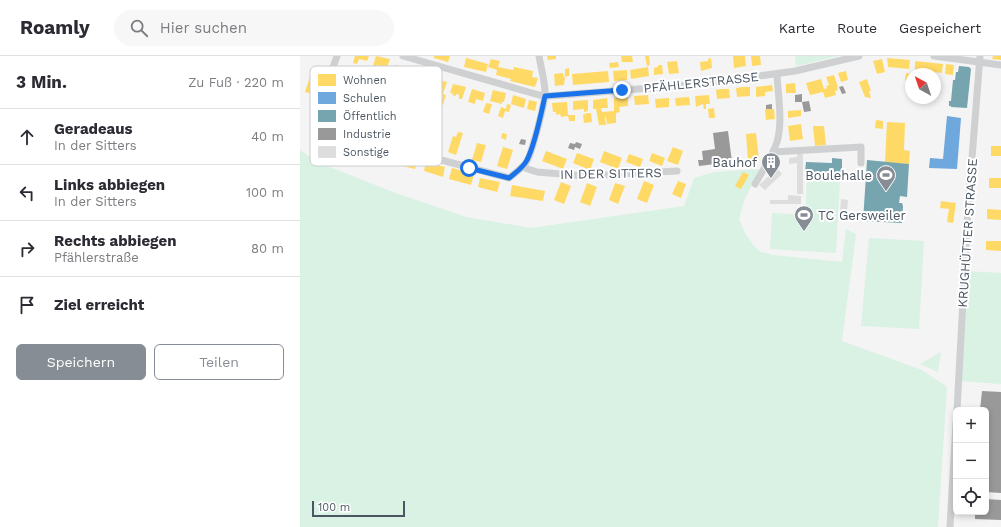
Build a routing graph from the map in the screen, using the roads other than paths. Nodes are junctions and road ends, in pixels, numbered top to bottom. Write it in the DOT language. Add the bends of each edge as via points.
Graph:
graph roads {
  1 [pos="337,56"];
  2 [pos="403,56"];
  3 [pos="539,56"];
  4 [pos="859,56"];
  5 [pos="934,56"];
  6 [pos="979,59"];
  7 [pos="1001,64"];
  8 [pos="334,66"];
  9 [pos="438,66"];
  10 [pos="442,67"];
  11 [pos="776,74"];
  12 [pos="545,96"];
  13 [pos="773,152"];
  14 [pos="442,159"];
  15 [pos="861,163"];
  16 [pos="522,167"];
  17 [pos="677,171"];
  18 [pos="755,184"];
  19 [pos="957,407"];
  20 [pos="955,443"];
  21 [pos="950,527"];
  1 -- 8 [label="street"];
  2 -- 9 [label="street, PFÄHLERSTRASSE"];
  3 -- 12 [label="street"];
  4 -- 11 [label="street, PFÄHLERSTRASSE"];
  5 -- 6 [label="street"];
  6 -- 7 [label="street"];
  6 -- 19 [label="street, KRUGHÜTTER STRASSE"];
  10 -- 12 [label="street, PFÄHLERSTRASSE"];
  11 -- 12 [label="street, PFÄHLERSTRASSE" via="690,85"];
  11 -- 13 [label="street" via="780,122"];
  12 -- 16 [label="street" via="531,151"];
  13 -- 15 [label="street" via="861,147"];
  13 -- 18 [label="street"];
  14 -- 16 [label="street" via="509,178"];
  16 -- 17 [label="street, IN DER SITTERS" via="537,172 584,176"];
  20 -- 21 [label="street"];
}
